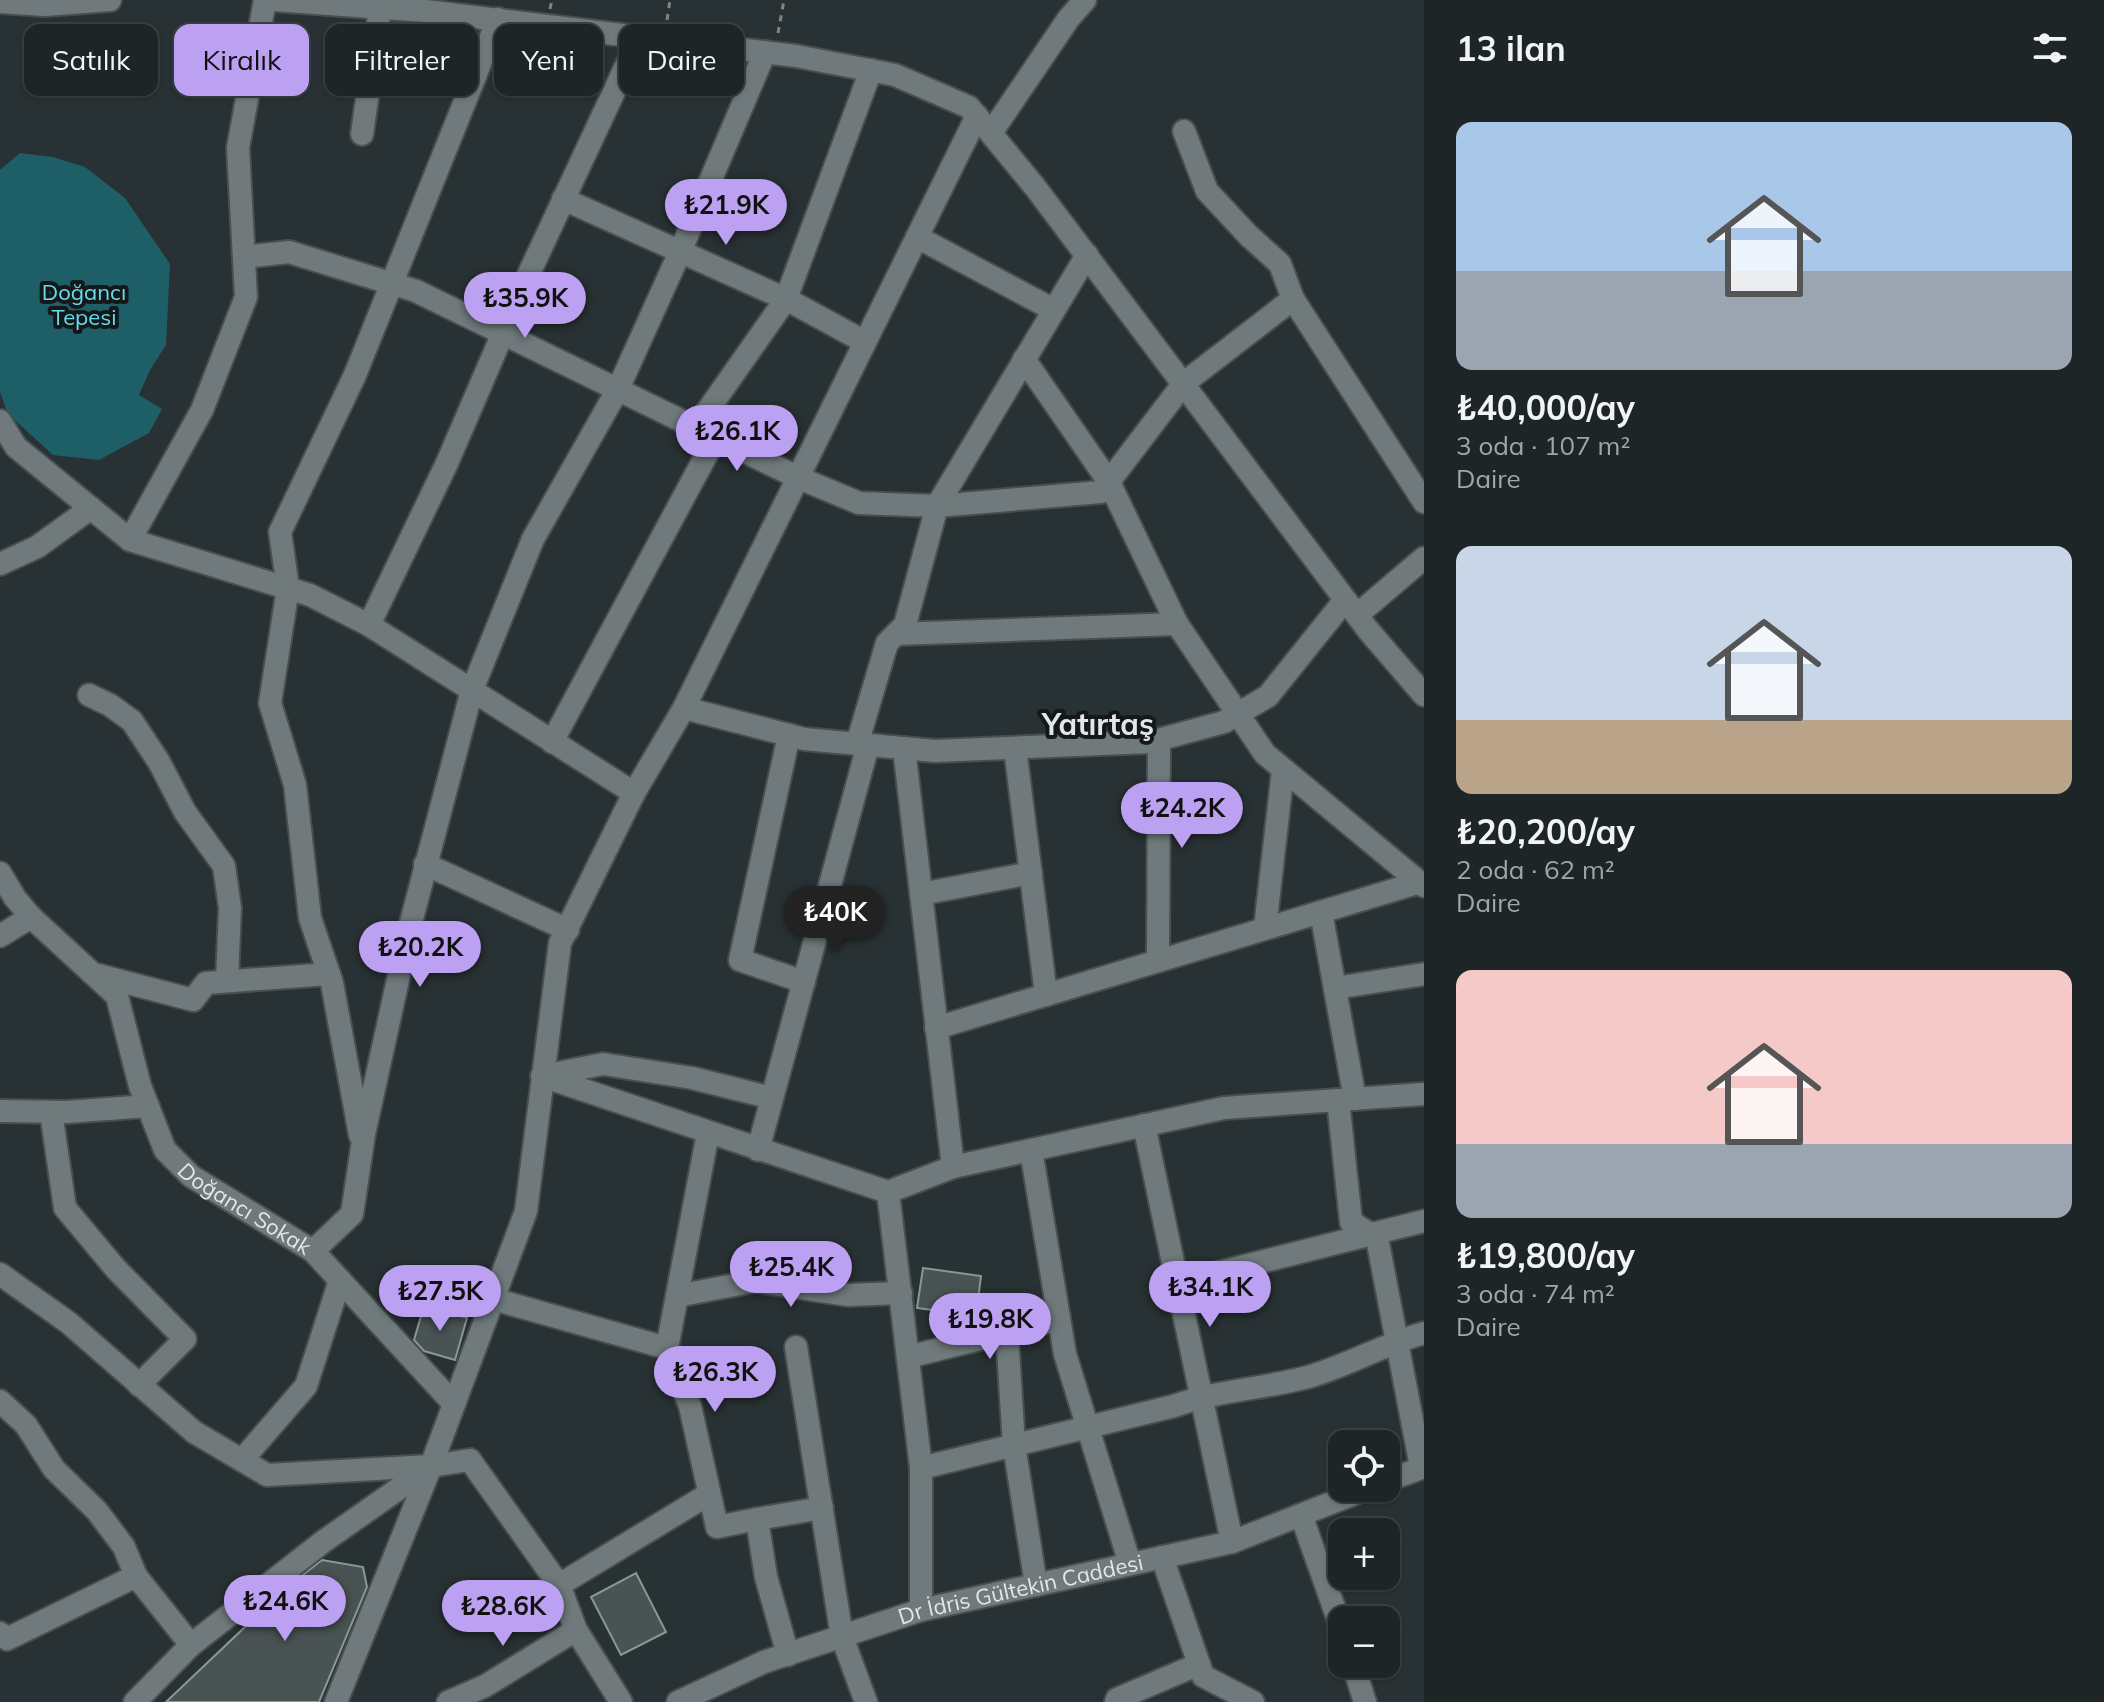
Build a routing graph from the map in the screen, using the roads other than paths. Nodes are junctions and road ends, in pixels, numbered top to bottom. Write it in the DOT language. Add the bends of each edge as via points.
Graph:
graph roads {
  1 [pos="107,0"];
  2 [pos="265,0"];
  3 [pos="274,0"];
  4 [pos="1085,0"];
  5 [pos="0,2"];
  6 [pos="339,2"];
  7 [pos="45,5"];
  8 [pos="380,8"];
  9 [pos="0,14"];
  10 [pos="498,19"];
  11 [pos="619,33"];
  12 [pos="744,49"];
  13 [pos="770,52"];
  14 [pos="871,70"];
  15 [pos="619,80"];
  16 [pos="984,124"];
  17 [pos="1184,131"];
  18 [pos="362,134"];
  19 [pos="563,199"];
  20 [pos="917,237"];
  21 [pos="680,252"];
  22 [pos="1087,255"];
  23 [pos="244,257"];
  24 [pos="392,283"];
  25 [pos="786,299"];
  26 [pos="1293,299"];
  27 [pos="1054,310"];
  28 [pos="503,333"];
  29 [pos="865,342"];
  30 [pos="1024,359"];
  31 [pos="1184,383"];
  32 [pos="618,389"];
  33 [pos="0,421"];
  34 [pos="706,432"];
  35 [pos="799,478"];
  36 [pos="1109,482"];
  37 [pos="1424,502"];
  38 [pos="937,506"];
  39 [pos="91,508"];
  40 [pos="130,540"];
  41 [pos="1424,558"];
  42 [pos="0,564"];
  43 [pos="288,588"];
  44 [pos="1351,607"];
  45 [pos="1177,624"];
  46 [pos="369,625"];
  47 [pos="896,634"];
  48 [pos="472,690"];
  49 [pos="89,695"];
  50 [pos="1424,695"];
  51 [pos="684,708"];
  52 [pos="1238,714"];
  53 [pos="789,735"];
  54 [pos="1159,740"];
  55 [pos="552,742"];
  56 [pos="863,744"];
  57 [pos="904,748"];
  58 [pos="1015,748"];
  59 [pos="1283,770"];
  60 [pos="634,793"];
  61 [pos="425,864"];
  62 [pos="0,873"];
  63 [pos="1031,873"];
  64 [pos="1420,884"];
  65 [pos="921,894"];
  66 [pos="1321,912"];
  67 [pos="31,917"];
  68 [pos="1265,928"];
  69 [pos="568,930"];
  70 [pos="0,936"];
  71 [pos="1158,961"];
  72 [pos="95,974"];
  73 [pos="329,974"];
  74 [pos="1424,974"];
  75 [pos="227,981"];
  76 [pos="804,982"];
  77 [pos="1335,988"];
  78 [pos="1046,995"];
  79 [pos="936,1028"];
  80 [pos="542,1076"];
  81 [pos="1424,1094"];
  82 [pos="772,1098"];
  83 [pos="1347,1099"];
  84 [pos="148,1106"];
  85 [pos="0,1111"];
  86 [pos="51,1112"];
  87 [pos="1144,1125"];
  88 [pos="708,1133"];
  89 [pos="362,1148"];
  90 [pos="758,1150"];
  91 [pos="1031,1150"];
  92 [pos="953,1167"];
  93 [pos="888,1192"];
  94 [pos="1424,1221"];
  95 [pos="1371,1234"];
  96 [pos="313,1251"];
  97 [pos="340,1280"];
  98 [pos="3,1283"];
  99 [pos="1177,1283"];
  100 [pos="901,1293"];
  101 [pos="677,1296"];
  102 [pos="493,1299"];
  103 [pos="1059,1319"];
  104 [pos="1424,1333"];
  105 [pos="1007,1334"];
  106 [pos="1397,1341"];
  107 [pos="796,1347"];
  108 [pos="667,1348"];
  109 [pos="908,1357"];
  110 [pos="139,1385"];
  111 [pos="1201,1396"];
  112 [pos="0,1401"];
  113 [pos="454,1404"];
  114 [pos="1088,1427"];
  115 [pos="1014,1445"];
  116 [pos="242,1460"];
  117 [pos="431,1466"];
  118 [pos="1422,1467"];
  119 [pos="921,1468"];
  120 [pos="1400,1476"];
  121 [pos="709,1494"];
  122 [pos="1334,1502"];
  123 [pos="822,1508"];
  124 [pos="1301,1515"];
  125 [pos="757,1519"];
  126 [pos="1232,1542"];
  127 [pos="1162,1557"];
  128 [pos="1130,1564"];
  129 [pos="136,1576"];
  130 [pos="559,1585"];
  131 [pos="1036,1585"];
  132 [pos="1333,1606"];
  133 [pos="921,1610"];
  134 [pos="576,1630"];
  135 [pos="0,1633"];
  136 [pos="842,1637"];
  137 [pos="191,1645"];
  138 [pos="788,1655"];
  139 [pos="1199,1664"];
  140 [pos="1357,1678"];
  141 [pos="135,1702"];
  142 [pos="336,1702"];
  143 [pos="448,1702"];
  144 [pos="621,1702"];
  145 [pos="678,1702"];
  146 [pos="866,1702"];
  147 [pos="1116,1702"];
  148 [pos="1253,1702"];
  149 [pos="1365,1702"];
  1 -- 7 [label="street"];
  2 -- 23 [label="street" via="238,148"];
  3 -- 6 [label="street"];
  4 -- 16 [label="street"];
  5 -- 7 [label="street"];
  6 -- 8 [label="street"];
  7 -- 9 [label="street"];
  8 -- 10 [label="street"];
  8 -- 18 [label="street"];
  10 -- 11 [label="street"];
  10 -- 24 [label="street"];
  12 -- 13 [label="street"];
  13 -- 14 [label="street"];
  13 -- 21 [label="street"];
  14 -- 16 [label="street" via="969,107"];
  14 -- 25 [label="street"];
  15 -- 19 [label="street"];
  16 -- 20 [label="street"];
  16 -- 22 [label="street"];
  17 -- 26 [label="street" via="1207,191 1280,264"];
  19 -- 21 [label="street"];
  19 -- 28 [label="street"];
  20 -- 27 [label="street"];
  20 -- 29 [label="street"];
  21 -- 25 [label="street"];
  21 -- 32 [label="street"];
  22 -- 27 [label="street"];
  22 -- 31 [label="street"];
  23 -- 24 [label="street" via="289,252"];
  23 -- 40 [label="street" via="246,297 202,410"];
  24 -- 28 [label="street"];
  24 -- 43 [label="street" via="280,532"];
  25 -- 29 [label="street"];
  25 -- 34 [label="street"];
  26 -- 31 [label="street"];
  26 -- 37 [label="street"];
  27 -- 30 [label="street"];
  28 -- 32 [label="street"];
  28 -- 46 [label="street"];
  29 -- 35 [label="street"];
  30 -- 36 [label="street"];
  30 -- 38 [label="street"];
  31 -- 36 [label="street"];
  31 -- 44 [label="street"];
  32 -- 34 [label="street"];
  32 -- 48 [label="street" via="533,539"];
  33 -- 39 [label="street" via="16,447"];
  34 -- 35 [label="street"];
  34 -- 55 [label="street"];
  35 -- 38 [label="street" via="859,503"];
  35 -- 51 [label="street"];
  36 -- 38 [label="street" via="1101,492"];
  36 -- 45 [label="street"];
  38 -- 47 [label="street" via="905,625"];
  39 -- 40 [label="street"];
  39 -- 42 [label="street" via="37,547"];
  40 -- 43 [label="street"];
  41 -- 44 [label="street"];
  43 -- 46 [label="street"];
  43 -- 73 [label="street" via="270,703 295,785 310,918"];
  44 -- 50 [label="street"];
  44 -- 52 [label="street" via="1268,696"];
  45 -- 47 [label="street"];
  45 -- 52 [label="street"];
  46 -- 48 [label="street"];
  47 -- 56 [label="street" via="887,643"];
  48 -- 55 [label="street"];
  48 -- 61 [label="street"];
  49 -- 75 [label="street" via="132,721 185,812 224,866 230,908"];
  51 -- 53 [label="street"];
  51 -- 60 [label="street"];
  52 -- 54 [label="street"];
  52 -- 59 [label="street" via="1265,754"];
  53 -- 56 [label="street"];
  53 -- 76 [label="street" via="740,960"];
  54 -- 58 [label="street"];
  54 -- 71 [label="street"];
  55 -- 60 [label="street"];
  56 -- 57 [label="street"];
  56 -- 76 [label="street"];
  57 -- 58 [label="street"];
  57 -- 65 [label="street"];
  58 -- 63 [label="street"];
  59 -- 64 [label="street"];
  59 -- 68 [label="street"];
  60 -- 69 [label="street"];
  61 -- 69 [label="street"];
  61 -- 89 [label="street"];
  62 -- 67 [label="street, Doğancı Sokak"];
  63 -- 65 [label="street"];
  63 -- 78 [label="street"];
  64 -- 66 [label="street"];
  65 -- 79 [label="street"];
  66 -- 68 [label="street"];
  66 -- 77 [label="street"];
  67 -- 70 [label="street"];
  67 -- 72 [label="street, Doğancı Sokak"];
  68 -- 71 [label="street"];
  69 -- 80 [label="street" via="560,943"];
  71 -- 78 [label="street"];
  72 -- 75 [label="street" via="193,1000 206,983"];
  72 -- 84 [label="street, Doğancı Sokak" via="117,996"];
  73 -- 75 [label="street"];
  73 -- 89 [label="street"];
  74 -- 77 [label="street"];
  76 -- 82 [label="street"];
  77 -- 83 [label="street"];
  78 -- 79 [label="street"];
  79 -- 92 [label="street"];
  80 -- 82 [label="street" via="603,1064"];
  80 -- 88 [label="street"];
  80 -- 102 [label="street" via="526,1211"];
  81 -- 83 [label="street"];
  82 -- 90 [label="street"];
  83 -- 87 [label="street" via="1224,1108"];
  83 -- 95 [label="street" via="1351,1222"];
  84 -- 86 [label="street"];
  84 -- 96 [label="street, Doğancı Sokak" via="165,1150 191,1176"];
  85 -- 86 [label="street"];
  86 -- 110 [label="street" via="65,1208 185,1339"];
  87 -- 91 [label="street"];
  87 -- 99 [label="street"];
  88 -- 90 [label="street"];
  88 -- 101 [label="street"];
  89 -- 96 [label="street" via="352,1214"];
  90 -- 93 [label="street"];
  91 -- 92 [label="street"];
  91 -- 103 [label="street"];
  92 -- 93 [label="street"];
  93 -- 100 [label="street"];
  94 -- 95 [label="street"];
  95 -- 99 [label="street"];
  95 -- 106 [label="street" via="1377,1238"];
  96 -- 97 [label="street, Doğancı Sokak"];
  97 -- 113 [label="street, Doğancı Sokak"];
  97 -- 116 [label="street" via="306,1386"];
  98 -- 110 [label="street" via="69,1323"];
  99 -- 111 [label="street"];
  100 -- 101 [label="street" via="848,1295 755,1281"];
  100 -- 109 [label="street"];
  101 -- 108 [label="street"];
  102 -- 108 [label="street"];
  102 -- 113 [label="street"];
  103 -- 105 [label="street"];
  103 -- 114 [label="street"];
  104 -- 106 [label="street"];
  105 -- 109 [label="street"];
  105 -- 115 [label="street"];
  106 -- 111 [label="street" via="1309,1376"];
  106 -- 118 [label="street"];
  107 -- 123 [label="street"];
  108 -- 121 [label="street" via="690,1406"];
  109 -- 119 [label="street"];
  110 -- 116 [label="street" via="194,1432"];
  111 -- 114 [label="street"];
  111 -- 126 [label="street"];
  112 -- 129 [label="street" via="26,1425 54,1469 97,1511 124,1547"];
  113 -- 117 [label="street"];
  114 -- 115 [label="street"];
  114 -- 128 [label="street"];
  115 -- 119 [label="street"];
  115 -- 131 [label="street"];
  116 -- 117 [label="street" via="267,1475"];
  117 -- 130 [label="street" via="470,1460"];
  117 -- 137 [label="street"];
  117 -- 142 [label="street"];
  118 -- 120 [label="street"];
  119 -- 133 [label="street"];
  121 -- 125 [label="street" via="717,1527"];
  121 -- 130 [label="street"];
  122 -- 124 [label="street, Dr İdris Gültekin Caddesi"];
  123 -- 125 [label="street"];
  123 -- 136 [label="street"];
  124 -- 126 [label="street, Dr İdris Gültekin Caddesi"];
  124 -- 132 [label="street"];
  125 -- 138 [label="street" via="766,1577"];
  126 -- 127 [label="street, Dr İdris Gültekin Caddesi"];
  127 -- 128 [label="street, Dr İdris Gültekin Caddesi"];
  127 -- 139 [label="street"];
  128 -- 131 [label="street, Dr İdris Gültekin Caddesi"];
  129 -- 135 [label="street" via="7,1639"];
  129 -- 137 [label="street"];
  130 -- 134 [label="street"];
  131 -- 133 [label="street, Dr İdris Gültekin Caddesi"];
  133 -- 136 [label="street, Dr İdris Gültekin Caddesi"];
  134 -- 143 [label="street" via="485,1686"];
  134 -- 144 [label="street"];
  136 -- 138 [label="street, Dr İdris Gültekin Caddesi"];
  136 -- 146 [label="street"];
  137 -- 141 [label="street"];
  138 -- 145 [label="street, Dr İdris Gültekin Caddesi"];
  139 -- 147 [label="street"];
  139 -- 148 [label="street" via="1203,1676"];
  140 -- 149 [label="street"];
}
